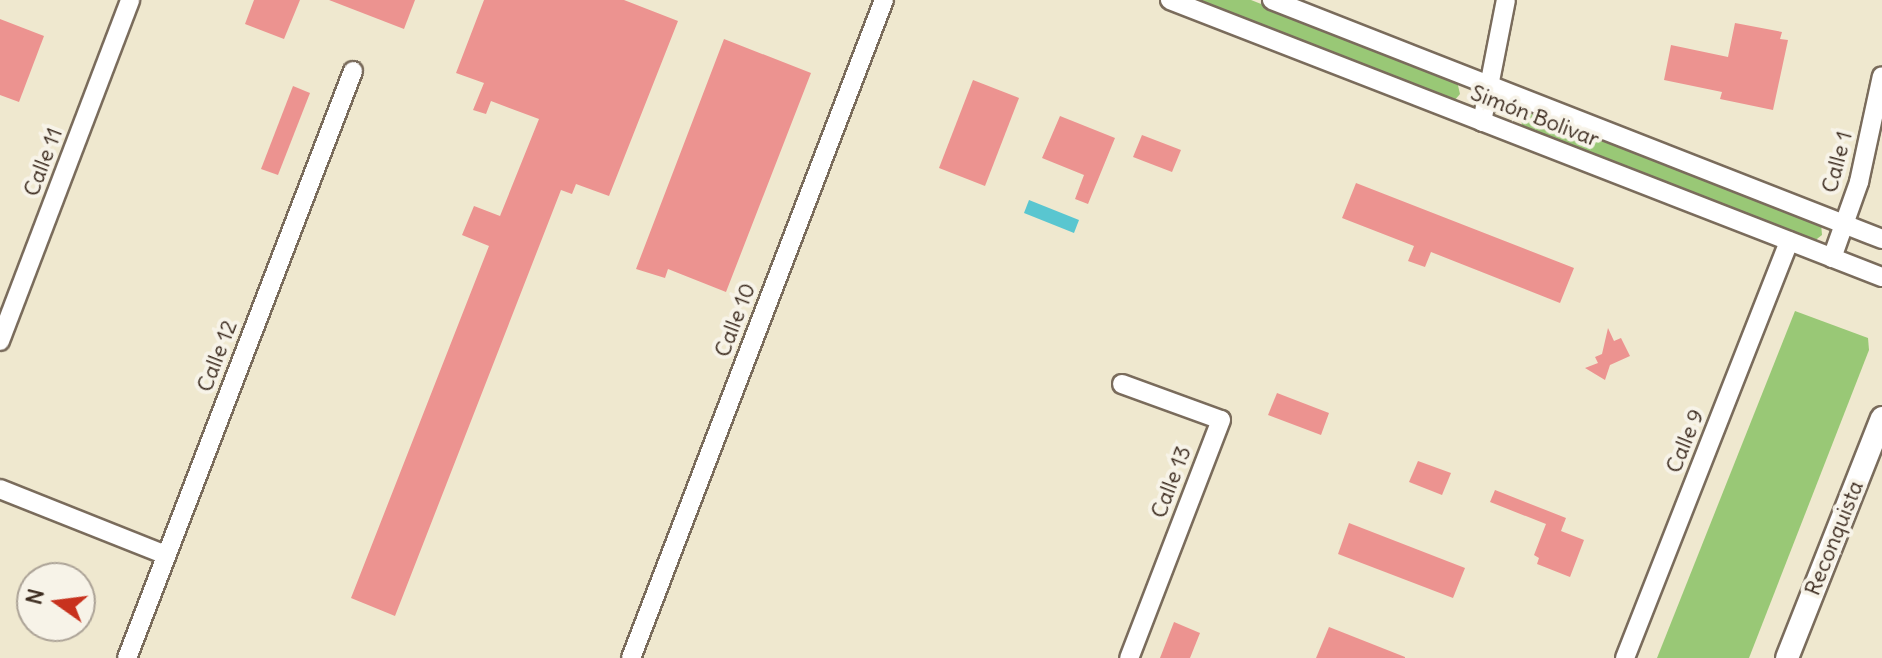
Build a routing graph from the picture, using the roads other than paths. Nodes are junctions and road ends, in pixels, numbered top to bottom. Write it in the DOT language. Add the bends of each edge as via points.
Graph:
graph roads {
  1 [pos="130,0"];
  2 [pos="884,0"];
  3 [pos="1170,0"];
  4 [pos="1272,0"];
  5 [pos="1506,0"];
  6 [pos="353,71"];
  7 [pos="1882,76"];
  8 [pos="1489,85"];
  9 [pos="1482,122"];
  10 [pos="1844,224"];
  11 [pos="1882,239"];
  12 [pos="1789,241"];
  13 [pos="1832,258"];
  14 [pos="1882,277"];
  15 [pos="0,341"];
  16 [pos="1122,384"];
  17 [pos="1882,418"];
  18 [pos="0,489"];
  19 [pos="166,555"];
  20 [pos="127,658"];
  21 [pos="631,658"];
  22 [pos="1129,658"];
  23 [pos="1625,658"];
  24 [pos="1787,658"];
  1 -- 15 [label="street, Calle 11"];
  2 -- 21 [label="street, Calle 10"];
  3 -- 9 [label="street, Simón Bolivar"];
  4 -- 8 [label="street, Simón Bolivar"];
  5 -- 8 [label="street"];
  6 -- 19 [label="street, Calle 12"];
  7 -- 10 [label="street, Calle 1" via="1859,182"];
  8 -- 9 [label="street"];
  8 -- 10 [label="street, Simón Bolivar"];
  9 -- 12 [label="street, Simón Bolivar"];
  10 -- 11 [label="street, Simón Bolivar"];
  10 -- 13 [label="street, Calle 1"];
  12 -- 13 [label="street, Simón Bolivar"];
  12 -- 23 [label="street, Calle 9"];
  13 -- 14 [label="street, Simón Bolivar"];
  16 -- 22 [label="street, Calle 13" via="1221,420"];
  17 -- 24 [label="street, Reconquista"];
  18 -- 19 [label="street"];
  19 -- 20 [label="street, Calle 12"];
}
